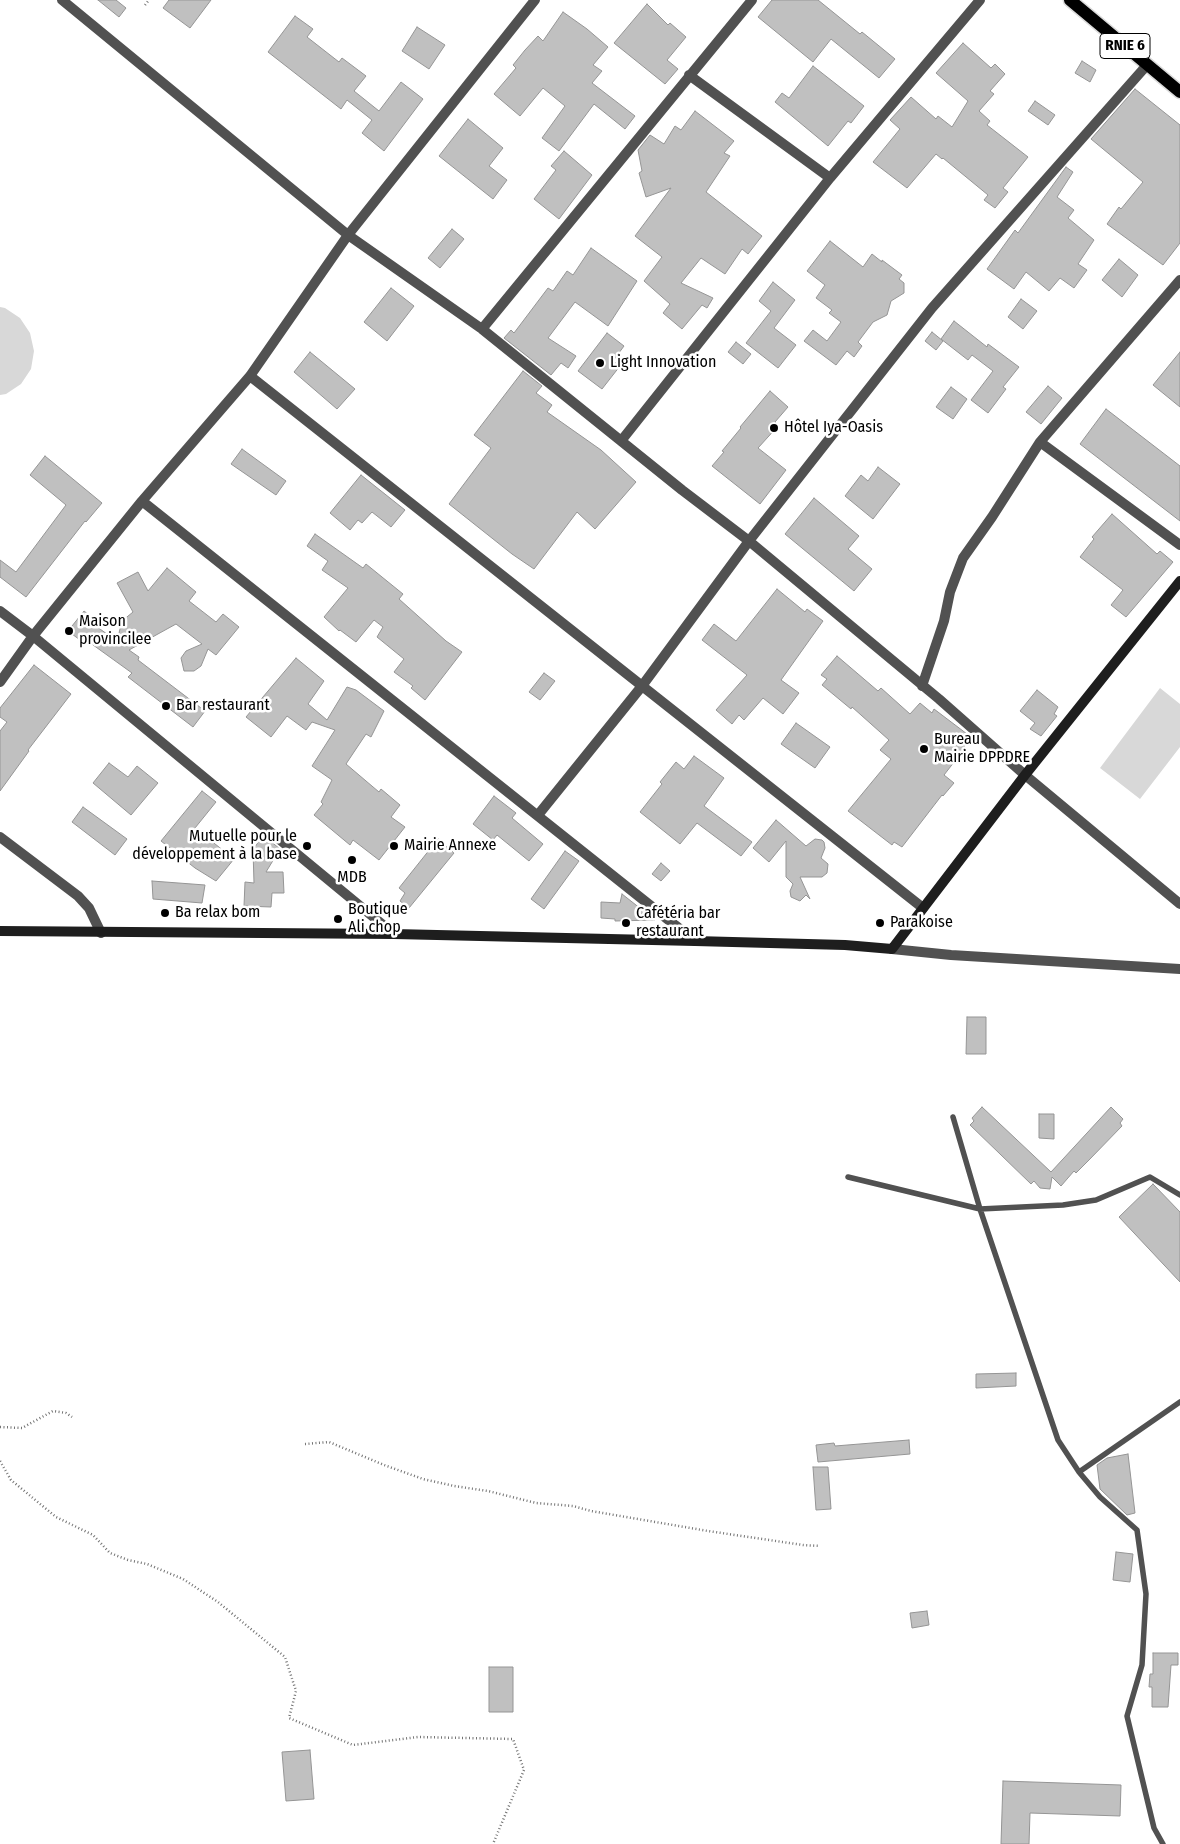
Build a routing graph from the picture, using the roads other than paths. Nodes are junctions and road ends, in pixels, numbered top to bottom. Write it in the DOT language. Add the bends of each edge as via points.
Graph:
graph roads {
  1 [pos="62,0"];
  2 [pos="535,0"];
  3 [pos="752,0"];
  4 [pos="980,0"];
  5 [pos="1070,0"];
  6 [pos="1147,65"];
  7 [pos="689,75"];
  8 [pos="1180,92"];
  9 [pos="830,178"];
  10 [pos="348,235"];
  11 [pos="1180,280"];
  12 [pos="482,329"];
  13 [pos="250,376"];
  14 [pos="621,441"];
  15 [pos="1040,442"];
  16 [pos="142,501"];
  17 [pos="749,541"];
  18 [pos="1180,545"];
  19 [pos="1180,581"];
  20 [pos="0,612"];
  21 [pos="33,636"];
  22 [pos="0,682"];
  23 [pos="642,686"];
  24 [pos="922,686"];
  25 [pos="1025,775"];
  26 [pos="538,815"];
  27 [pos="0,837"];
  28 [pos="1180,904"];
  29 [pos="923,908"];
  30 [pos="0,931"];
  31 [pos="100,933"];
  32 [pos="394,934"];
  33 [pos="695,941"];
  34 [pos="892,949"];
  35 [pos="1180,969"];
  36 [pos="953,1117"];
  37 [pos="848,1177"];
  38 [pos="1180,1195"];
  39 [pos="980,1209"];
  40 [pos="1180,1402"];
  41 [pos="1078,1472"];
  42 [pos="1162,1844"];
  1 -- 10 [label="street"];
  2 -- 10 [label="street"];
  3 -- 7 [label="street"];
  4 -- 9 [label="street"];
  5 -- 6 [label="main road, RNIE 6"];
  6 -- 8 [label="main road, RNIE 6"];
  6 -- 17 [label="street" via="932,308"];
  7 -- 9 [label="street"];
  7 -- 12 [label="street"];
  9 -- 14 [label="street"];
  10 -- 12 [label="street"];
  10 -- 13 [label="street"];
  11 -- 15 [label="street"];
  12 -- 14 [label="street"];
  13 -- 16 [label="street"];
  13 -- 23 [label="street"];
  14 -- 17 [label="street"];
  15 -- 18 [label="street"];
  15 -- 24 [label="street" via="963,558"];
  16 -- 21 [label="street"];
  16 -- 26 [label="street"];
  17 -- 23 [label="street"];
  17 -- 24 [label="street"];
  19 -- 25 [label="street"];
  20 -- 21 [label="street"];
  21 -- 22 [label="street"];
  21 -- 32 [label="street"];
  23 -- 26 [label="street"];
  23 -- 29 [label="street"];
  24 -- 25 [label="street"];
  25 -- 28 [label="street"];
  25 -- 29 [label="street"];
  26 -- 33 [label="street"];
  27 -- 31 [label="street" via="78,896 89,908"];
  29 -- 34 [label="street"];
  30 -- 31 [label="street"];
  31 -- 32 [label="street"];
  32 -- 33 [label="street"];
  33 -- 34 [label="street"];
  34 -- 35 [label="street"];
  36 -- 39 [label="lane"];
  37 -- 39 [label="lane"];
  38 -- 39 [label="lane" via="1150,1177 1096,1200"];
  39 -- 41 [label="lane" via="1058,1440"];
  40 -- 41 [label="lane"];
  41 -- 42 [label="lane" via="1100,1498 1137,1530 1146,1594 1142,1665 1127,1716 1154,1828"];
}
